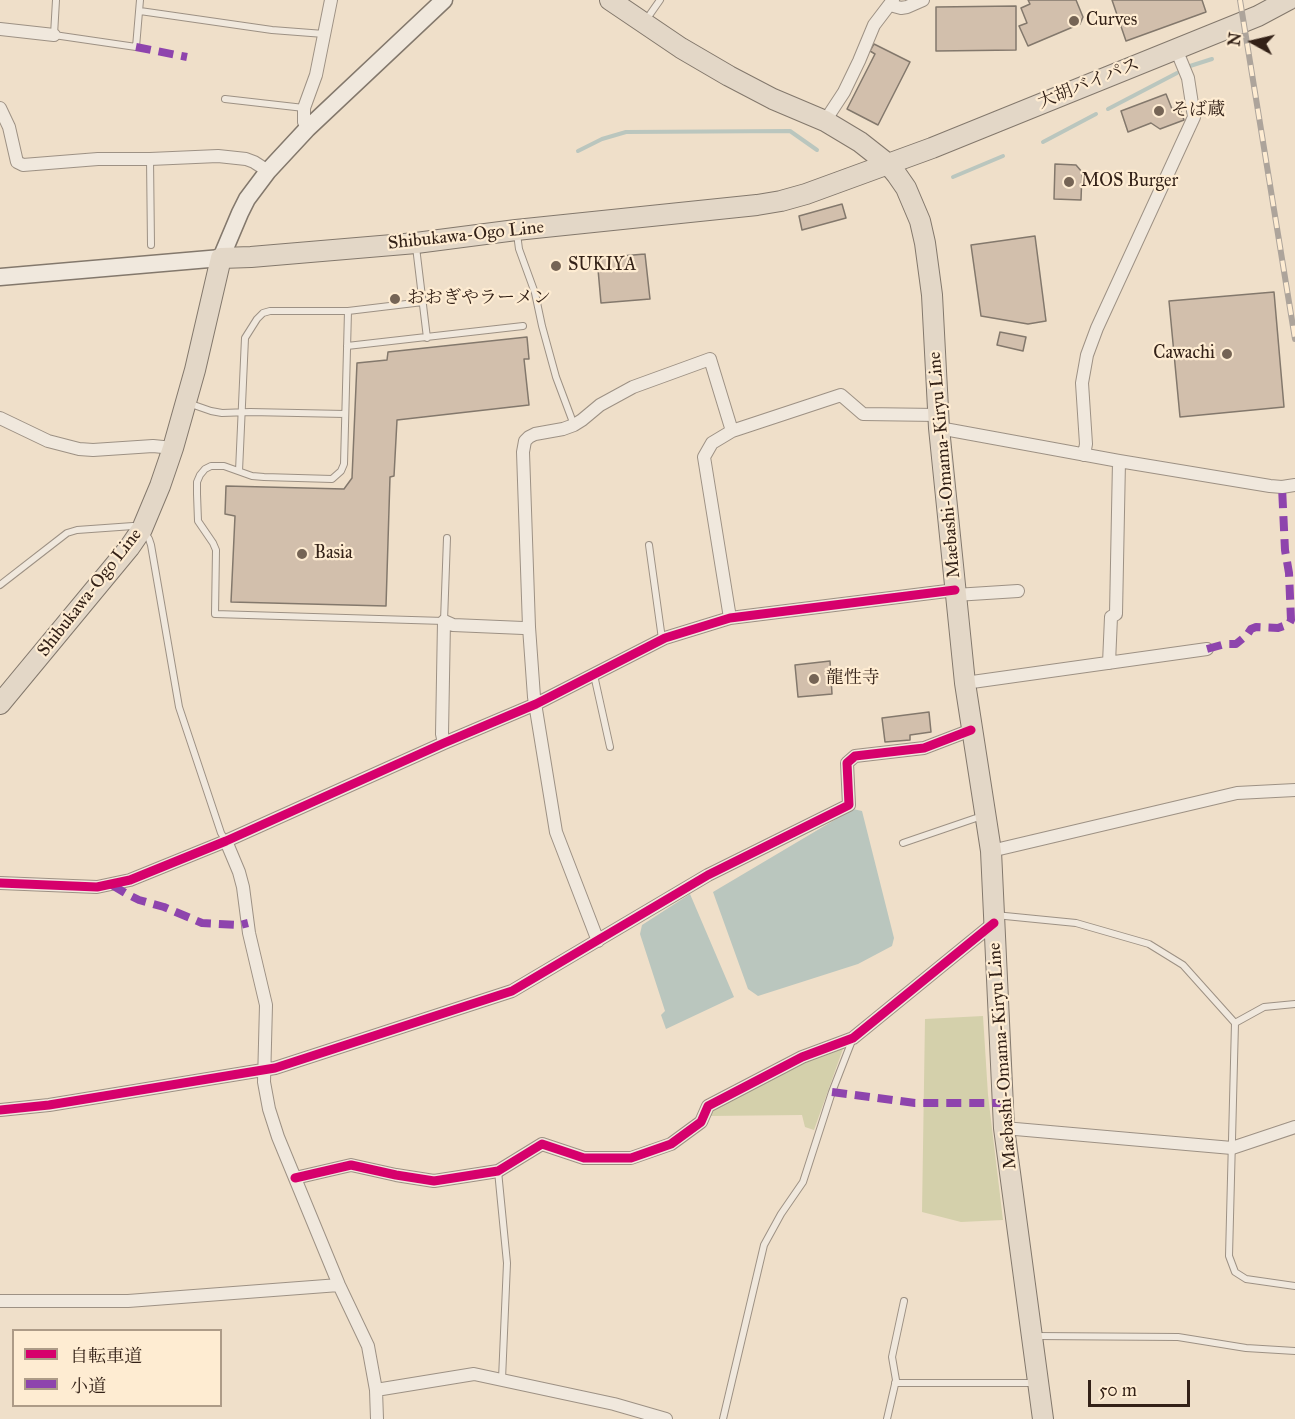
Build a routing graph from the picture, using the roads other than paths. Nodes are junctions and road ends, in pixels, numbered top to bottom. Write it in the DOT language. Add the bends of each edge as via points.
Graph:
graph roads {
  1 [pos="56,0"];
  2 [pos="140,0"];
  3 [pos="331,0"];
  4 [pos="444,0"];
  5 [pos="610,0"];
  6 [pos="660,0"];
  7 [pos="923,0"];
  8 [pos="1288,0"];
  9 [pos="891,2"];
  10 [pos="140,11"];
  11 [pos="644,23"];
  12 [pos="0,29"];
  13 [pos="324,34"];
  14 [pos="54,35"];
  15 [pos="1176,49"];
  16 [pos="225,99"];
  17 [pos="0,108"];
  18 [pos="304,108"];
  19 [pos="825,121"];
  20 [pos="307,129"];
  21 [pos="150,159"];
  22 [pos="888,164"];
  23 [pos="268,171"];
  24 [pos="516,230"];
  25 [pos="416,243"];
  26 [pos="151,245"];
  27 [pos="221,258"];
  28 [pos="0,277"];
  29 [pos="423,302"];
  30 [pos="348,312"];
  31 [pos="524,326"];
  32 [pos="427,338"];
  33 [pos="347,346"];
  34 [pos="186,402"];
  35 [pos="242,412"];
  36 [pos="345,414"];
  37 [pos="0,418"];
  38 [pos="938,422"];
  39 [pos="574,425"];
  40 [pos="732,431"];
  41 [pos="173,448"];
  42 [pos="1084,455"];
  43 [pos="1119,461"];
  44 [pos="239,471"];
  45 [pos="1295,485"];
  46 [pos="142,530"];
  47 [pos="447,538"];
  48 [pos="649,545"];
  49 [pos="0,585"];
  50 [pos="1018,591"];
  51 [pos="955,592"];
  52 [pos="730,618"];
  53 [pos="444,621"];
  54 [pos="530,627"];
  55 [pos="662,640"];
  56 [pos="1207,649"];
  57 [pos="1109,663"];
  58 [pos="593,675"];
  59 [pos="965,683"];
  60 [pos="0,704"];
  61 [pos="536,704"];
  62 [pos="971,730"];
  63 [pos="444,743"];
  64 [pos="610,747"];
  65 [pos="1295,790"];
  66 [pos="985,815"];
  67 [pos="226,841"];
  68 [pos="903,843"];
  69 [pos="991,851"];
  70 [pos="0,883"];
  71 [pos="994,919"];
  72 [pos="598,941"];
  73 [pos="1295,1004"];
  74 [pos="1235,1023"];
  75 [pos="853,1038"];
  76 [pos="264,1070"];
  77 [pos="0,1110"];
  78 [pos="1295,1127"];
  79 [pos="1004,1128"];
  80 [pos="1232,1148"];
  81 [pos="498,1171"];
  82 [pos="295,1178"];
  83 [pos="339,1285"];
  84 [pos="1295,1286"];
  85 [pos="0,1300"];
  86 [pos="904,1301"];
  87 [pos="1032,1336"];
  88 [pos="1295,1351"];
  89 [pos="502,1380"];
  90 [pos="895,1383"];
  91 [pos="1038,1383"];
  92 [pos="376,1390"];
  93 [pos="652,1417"];
  94 [pos="377,1419"];
  95 [pos="666,1419"];
  96 [pos="723,1419"];
  97 [pos="887,1419"];
  98 [pos="1043,1419"];
  1 -- 14 [label="lane"];
  2 -- 10 [label="lane"];
  3 -- 13 [label="street"];
  4 -- 20 [label="street"];
  5 -- 11 [label="main road"];
  6 -- 11 [label="lane"];
  7 -- 9 [label="street" via="901,8"];
  8 -- 15 [label="main road, 大胡バイパス"];
  9 -- 19 [label="street" via="874,25 844,92"];
  10 -- 13 [label="lane"];
  10 -- 14 [label="lane" via="136,47"];
  11 -- 19 [label="main road" via="729,76"];
  12 -- 14 [label="street"];
  13 -- 18 [label="street"];
  15 -- 22 [label="main road, 大胡バイパス"];
  15 -- 42 [label="street" via="1188,78 1194,117 1087,355 1082,383"];
  16 -- 18 [label="lane"];
  17 -- 21 [label="street" via="17,162 23,165"];
  18 -- 20 [label="street"];
  19 -- 22 [label="main road"];
  20 -- 23 [label="street"];
  21 -- 23 [label="street" via="233,157 254,162"];
  21 -- 26 [label="lane"];
  22 -- 24 [label="main road, Shibukawa-Ogo Line" via="806,194 757,205"];
  22 -- 38 [label="main road, Maebashi-Omama-Kiryu Line" via="906,188 925,243 932,295"];
  23 -- 27 [label="street" via="247,199"];
  24 -- 25 [label="main road, Shibukawa-Ogo Line"];
  24 -- 39 [label="lane" via="556,377"];
  25 -- 27 [label="main road, Shibukawa-Ogo Line"];
  25 -- 29 [label="lane"];
  27 -- 28 [label="street"];
  27 -- 34 [label="main road, Shibukawa-Ogo Line"];
  29 -- 30 [label="lane"];
  29 -- 32 [label="lane"];
  30 -- 33 [label="lane"];
  30 -- 35 [label="lane" via="263,313 245,338"];
  31 -- 32 [label="lane"];
  32 -- 33 [label="lane"];
  33 -- 36 [label="lane"];
  34 -- 35 [label="lane" via="211,411"];
  34 -- 41 [label="main road, Shibukawa-Ogo Line"];
  35 -- 36 [label="lane"];
  35 -- 44 [label="lane"];
  36 -- 44 [label="lane" via="344,464 332,478 264,477"];
  37 -- 41 [label="street" via="48,441 79,449"];
  38 -- 40 [label="street" via="863,414 841,395"];
  38 -- 42 [label="street"];
  38 -- 51 [label="main road, Maebashi-Omama-Kiryu Line"];
  39 -- 40 [label="street" via="633,387 710,359"];
  39 -- 54 [label="street" via="535,434 525,441"];
  40 -- 52 [label="street" via="712,443 704,457"];
  41 -- 46 [label="main road, Shibukawa-Ogo Line"];
  42 -- 43 [label="street"];
  43 -- 45 [label="street" via="1270,486"];
  43 -- 57 [label="street" via="1116,614 1110,617"];
  44 -- 53 [label="lane" via="211,466 197,482 198,521 216,550 215,614"];
  46 -- 49 [label="lane" via="125,526 68,533"];
  46 -- 60 [label="main road, Shibukawa-Ogo Line"];
  46 -- 67 [label="lane" via="149,539 179,707"];
  47 -- 53 [label="lane"];
  48 -- 55 [label="lane"];
  50 -- 51 [label="street"];
  51 -- 52 [label="street"];
  51 -- 59 [label="main road, Maebashi-Omama-Kiryu Line"];
  52 -- 55 [label="street"];
  53 -- 54 [label="street" via="453,625"];
  53 -- 63 [label="street"];
  54 -- 61 [label="street"];
  55 -- 58 [label="street"];
  56 -- 57 [label="street"];
  57 -- 59 [label="street"];
  58 -- 61 [label="street"];
  58 -- 64 [label="lane"];
  59 -- 62 [label="main road, Maebashi-Omama-Kiryu Line"];
  61 -- 63 [label="street"];
  61 -- 72 [label="street" via="556,832"];
  62 -- 66 [label="main road, Maebashi-Omama-Kiryu Line"];
  62 -- 72 [label="street" via="924,748 855,756 848,763 849,805 708,875"];
  63 -- 67 [label="street"];
  65 -- 69 [label="street" via="1237,793"];
  66 -- 68 [label="lane"];
  66 -- 69 [label="main road, Maebashi-Omama-Kiryu Line"];
  67 -- 70 [label="street" via="112,885"];
  67 -- 76 [label="street" via="243,887 266,1005"];
  69 -- 71 [label="main road, Maebashi-Omama-Kiryu Line"];
  71 -- 74 [label="lane" via="1076,923 1149,944 1183,965"];
  71 -- 75 [label="street"];
  71 -- 79 [label="main road, Maebashi-Omama-Kiryu Line"];
  72 -- 76 [label="street" via="512,991"];
  73 -- 74 [label="lane" via="1264,1007"];
  74 -- 80 [label="lane"];
  75 -- 81 [label="street" via="802,1057 708,1106 701,1122 671,1144 632,1158 584,1158 542,1144"];
  75 -- 96 [label="lane" via="803,1182 764,1245"];
  76 -- 77 [label="street"];
  76 -- 82 [label="street" via="269,1109"];
  78 -- 80 [label="street"];
  79 -- 80 [label="street"];
  79 -- 87 [label="main road, Maebashi-Omama-Kiryu Line"];
  80 -- 84 [label="lane" via="1229,1256 1235,1272 1246,1279"];
  81 -- 82 [label="street" via="434,1180 351,1165"];
  81 -- 89 [label="lane" via="507,1263"];
  82 -- 83 [label="street"];
  83 -- 85 [label="street" via="128,1301"];
  83 -- 92 [label="street" via="368,1347"];
  86 -- 90 [label="lane" via="892,1357"];
  87 -- 88 [label="lane" via="1178,1337"];
  87 -- 91 [label="main road, Maebashi-Omama-Kiryu Line"];
  89 -- 92 [label="street" via="474,1374"];
  89 -- 93 [label="street" via="614,1404"];
  90 -- 91 [label="lane"];
  90 -- 97 [label="lane"];
  91 -- 98 [label="main road, Maebashi-Omama-Kiryu Line"];
  92 -- 94 [label="street"];
  93 -- 95 [label="street"];
}
